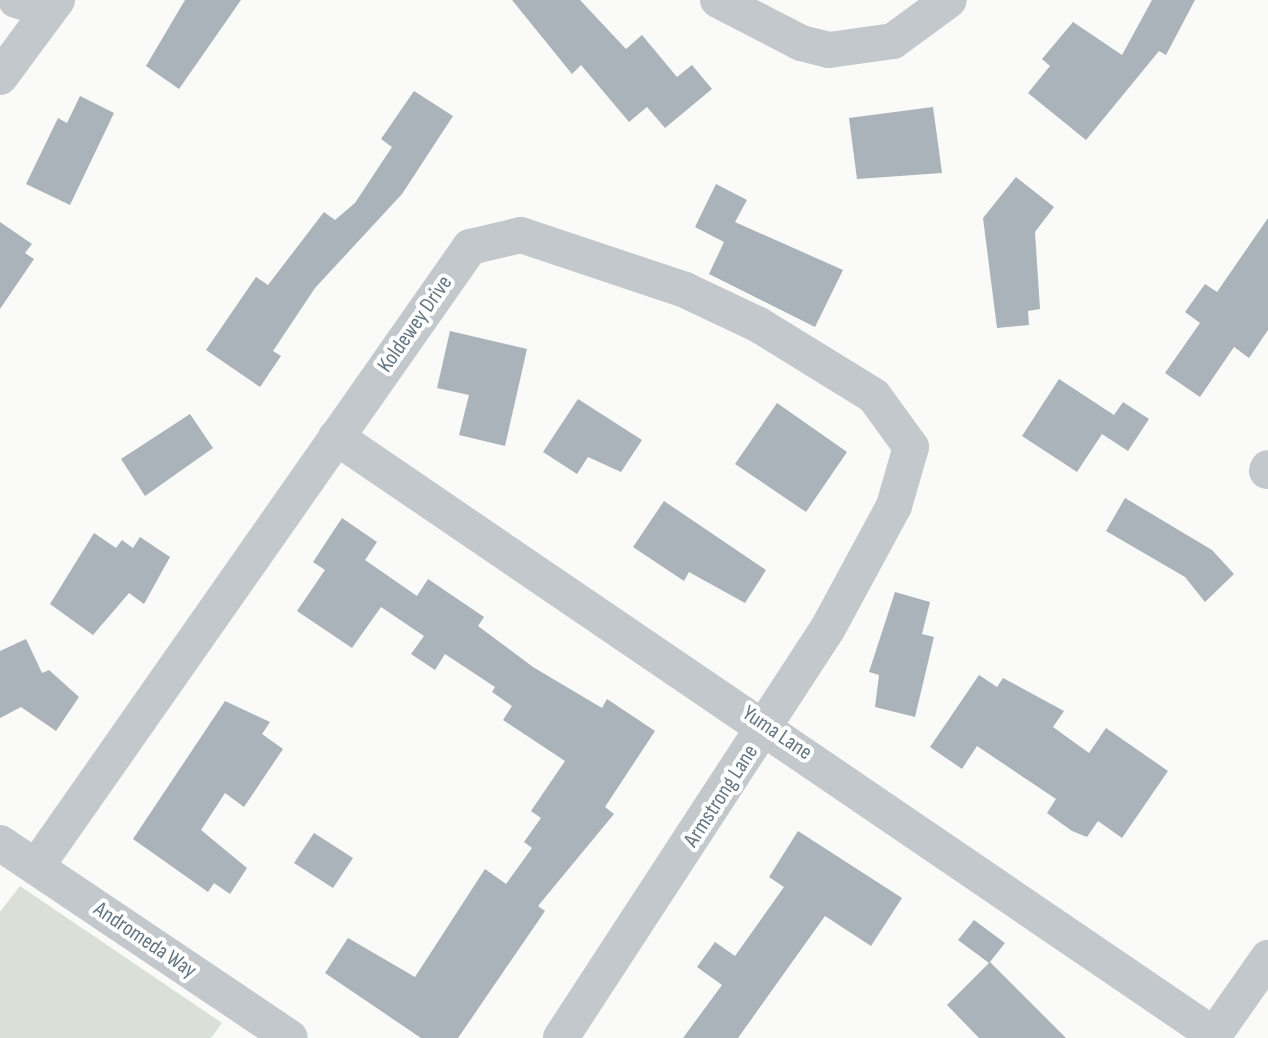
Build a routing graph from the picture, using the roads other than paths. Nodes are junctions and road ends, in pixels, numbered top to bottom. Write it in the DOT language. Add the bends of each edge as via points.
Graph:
graph roads {
  1 [pos="718,0"];
  2 [pos="949,0"];
  3 [pos="40,3"];
  4 [pos="0,77"];
  5 [pos="336,437"];
  6 [pos="894,506"];
  7 [pos="767,726"];
  8 [pos="0,843"];
  9 [pos="36,867"];
  10 [pos="1268,958"];
  11 [pos="1213,1036"];
  12 [pos="290,1038"];
  13 [pos="561,1038"];
  1 -- 2 [label="street" via="801,43 829,50 893,41"];
  3 -- 4 [label="street"];
  5 -- 6 [label="street, Koldewey Drive" via="470,247 521,235 685,290 874,396 911,447"];
  5 -- 7 [label="street, Yuma Lane"];
  5 -- 9 [label="street, Koldewey Drive"];
  6 -- 7 [label="street, Armstrong Lane"];
  7 -- 11 [label="street, Yuma Lane"];
  7 -- 13 [label="street, Armstrong Lane"];
  8 -- 9 [label="street, Andromeda Way"];
  9 -- 12 [label="street, Andromeda Way"];
  10 -- 11 [label="street"];
}
